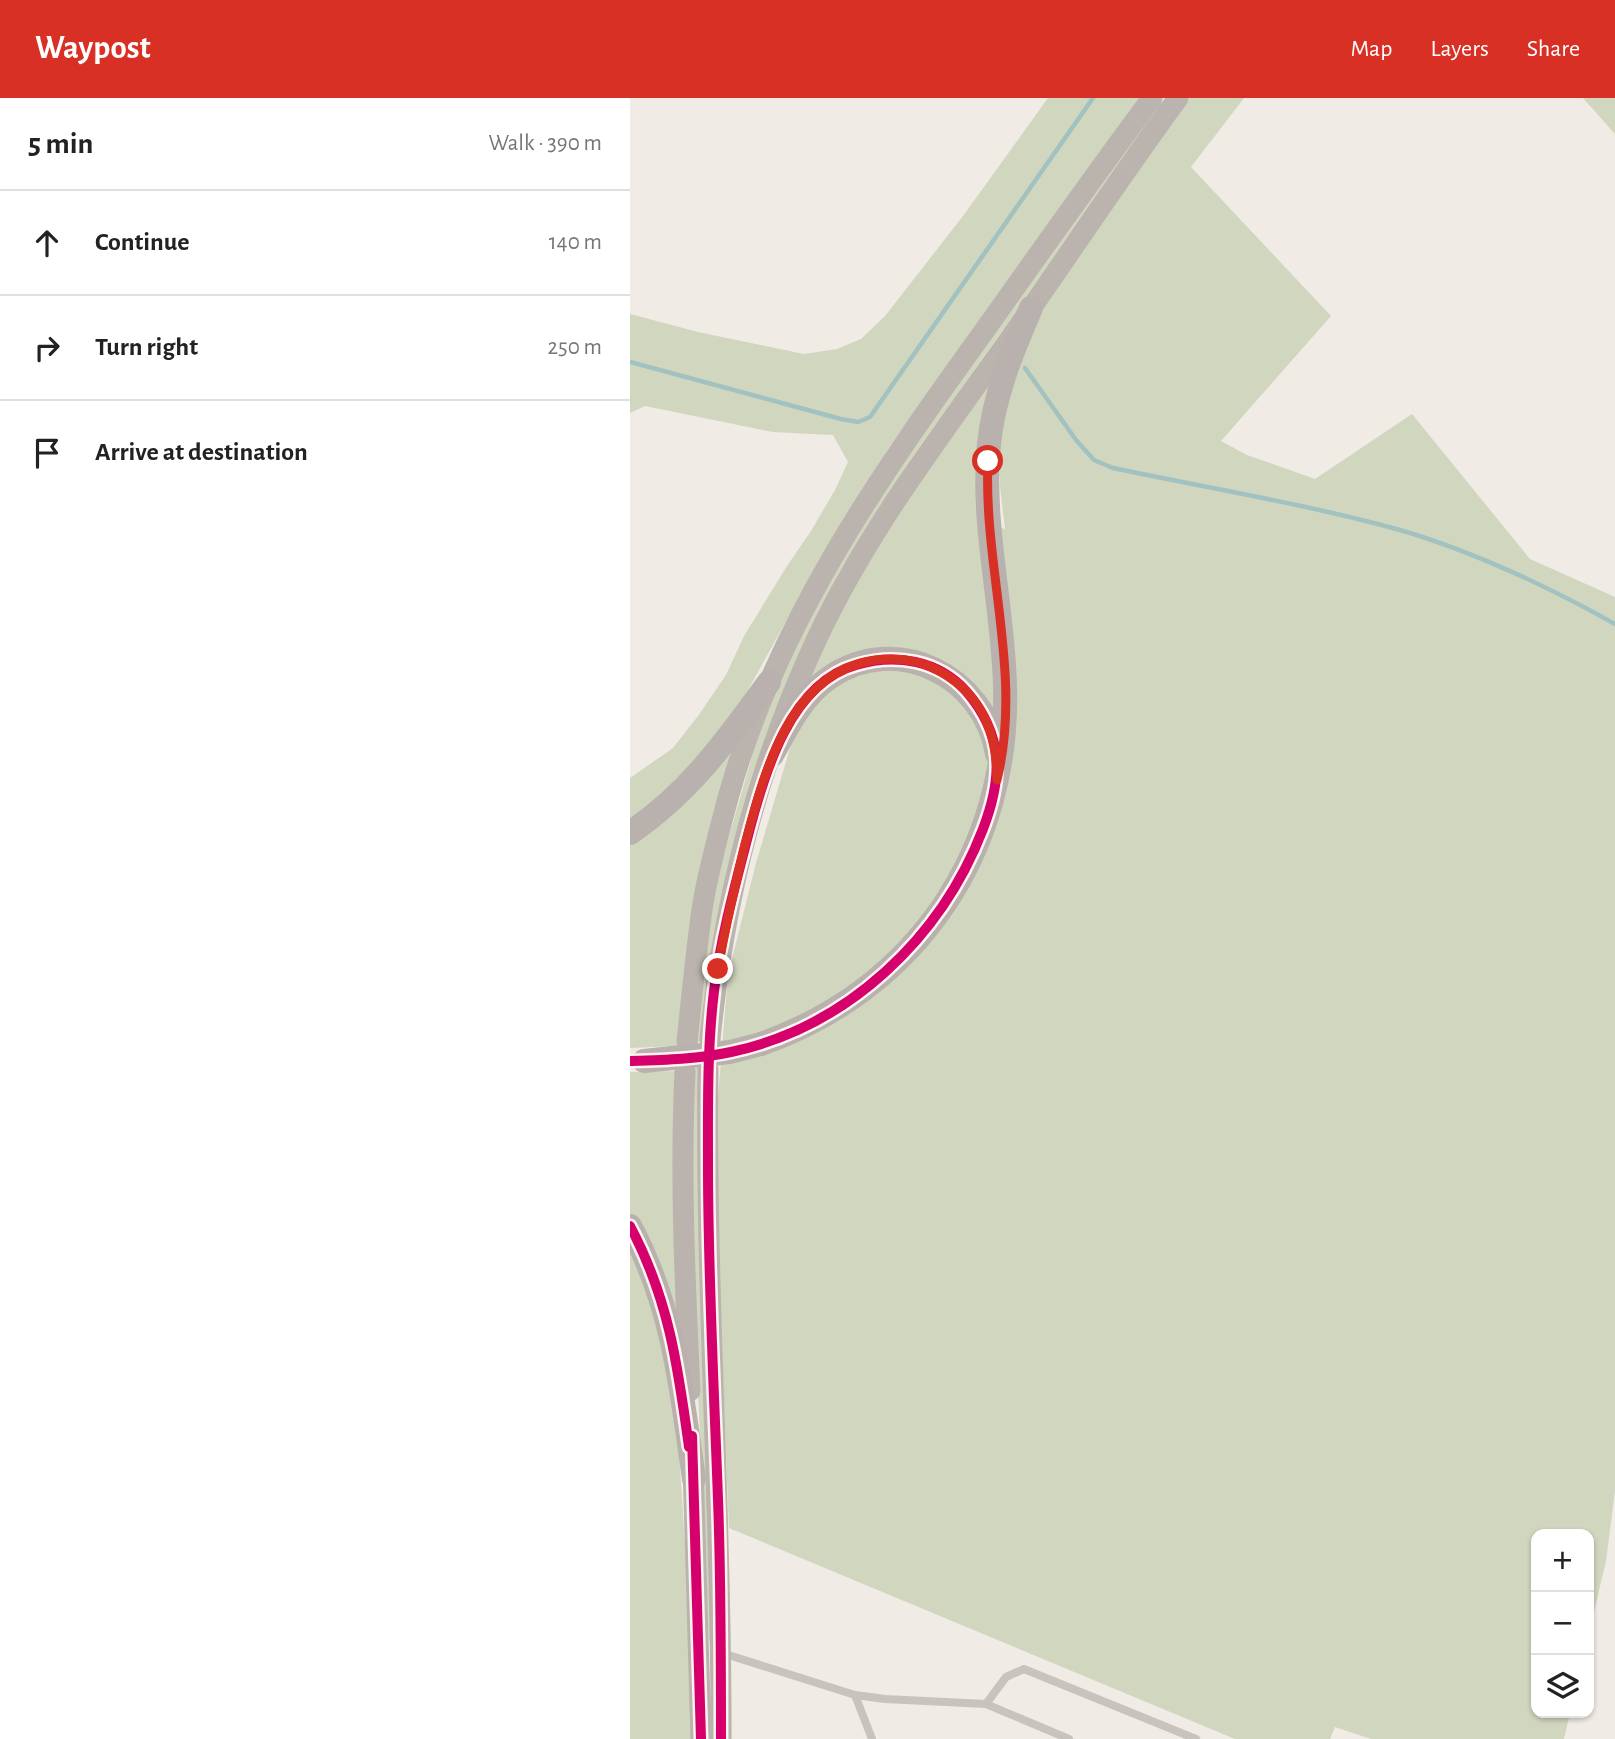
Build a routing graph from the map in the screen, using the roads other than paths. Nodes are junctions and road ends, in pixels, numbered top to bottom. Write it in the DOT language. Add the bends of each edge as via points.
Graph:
graph roads {
  1 [pos="1152,98"];
  2 [pos="1178,98"];
  3 [pos="1031,308"];
  4 [pos="769,682"];
  5 [pos="772,755"];
  6 [pos="997,780"];
  7 [pos="630,833"];
  8 [pos="709,1039"];
  9 [pos="687,1042"];
  10 [pos="637,1061"];
  11 [pos="708,1068"];
  12 [pos="685,1071"];
  13 [pos="630,1226"];
  14 [pos="694,1479"];
  15 [pos="699,1651"];
  16 [pos="721,1653"];
  17 [pos="855,1695"];
  18 [pos="986,1704"];
  19 [pos="701,1739"];
  20 [pos="721,1739"];
  21 [pos="872,1739"];
  22 [pos="1069,1739"];
  23 [pos="1196,1739"];
  1 -- 4 [label="street" via="897,453 811,593"];
  2 -- 3 [label="street"];
  3 -- 5 [label="street" via="941,434 861,558 808,657"];
  3 -- 6 [label="main road" via="1007,362 989,443 990,520 1006,684 1003,755"];
  4 -- 7 [label="main road" via="704,769"];
  4 -- 9 [label="street" via="729,797 703,902"];
  5 -- 6 [label="main road" via="797,712 822,683 858,664 904,659 948,676 973,700 995,742"];
  5 -- 8 [label="street" via="724,931"];
  6 -- 10 [label="main road, bridge" via="990,811 961,878 925,931 885,974 836,1009 788,1035 719,1054"];
  11 -- 16 [label="street" via="710,1319"];
  12 -- 14 [label="street" via="685,1268"];
  13 -- 14 [label="main road" via="671,1332"];
  14 -- 15 [label="street"];
  15 -- 16 [label="lane"];
  15 -- 19 [label="street"];
  16 -- 17 [label="lane"];
  16 -- 20 [label="street"];
  17 -- 18 [label="lane"];
  17 -- 21 [label="lane"];
  18 -- 22 [label="lane"];
  18 -- 23 [label="lane" via="1006,1676 1024,1669"];
}
